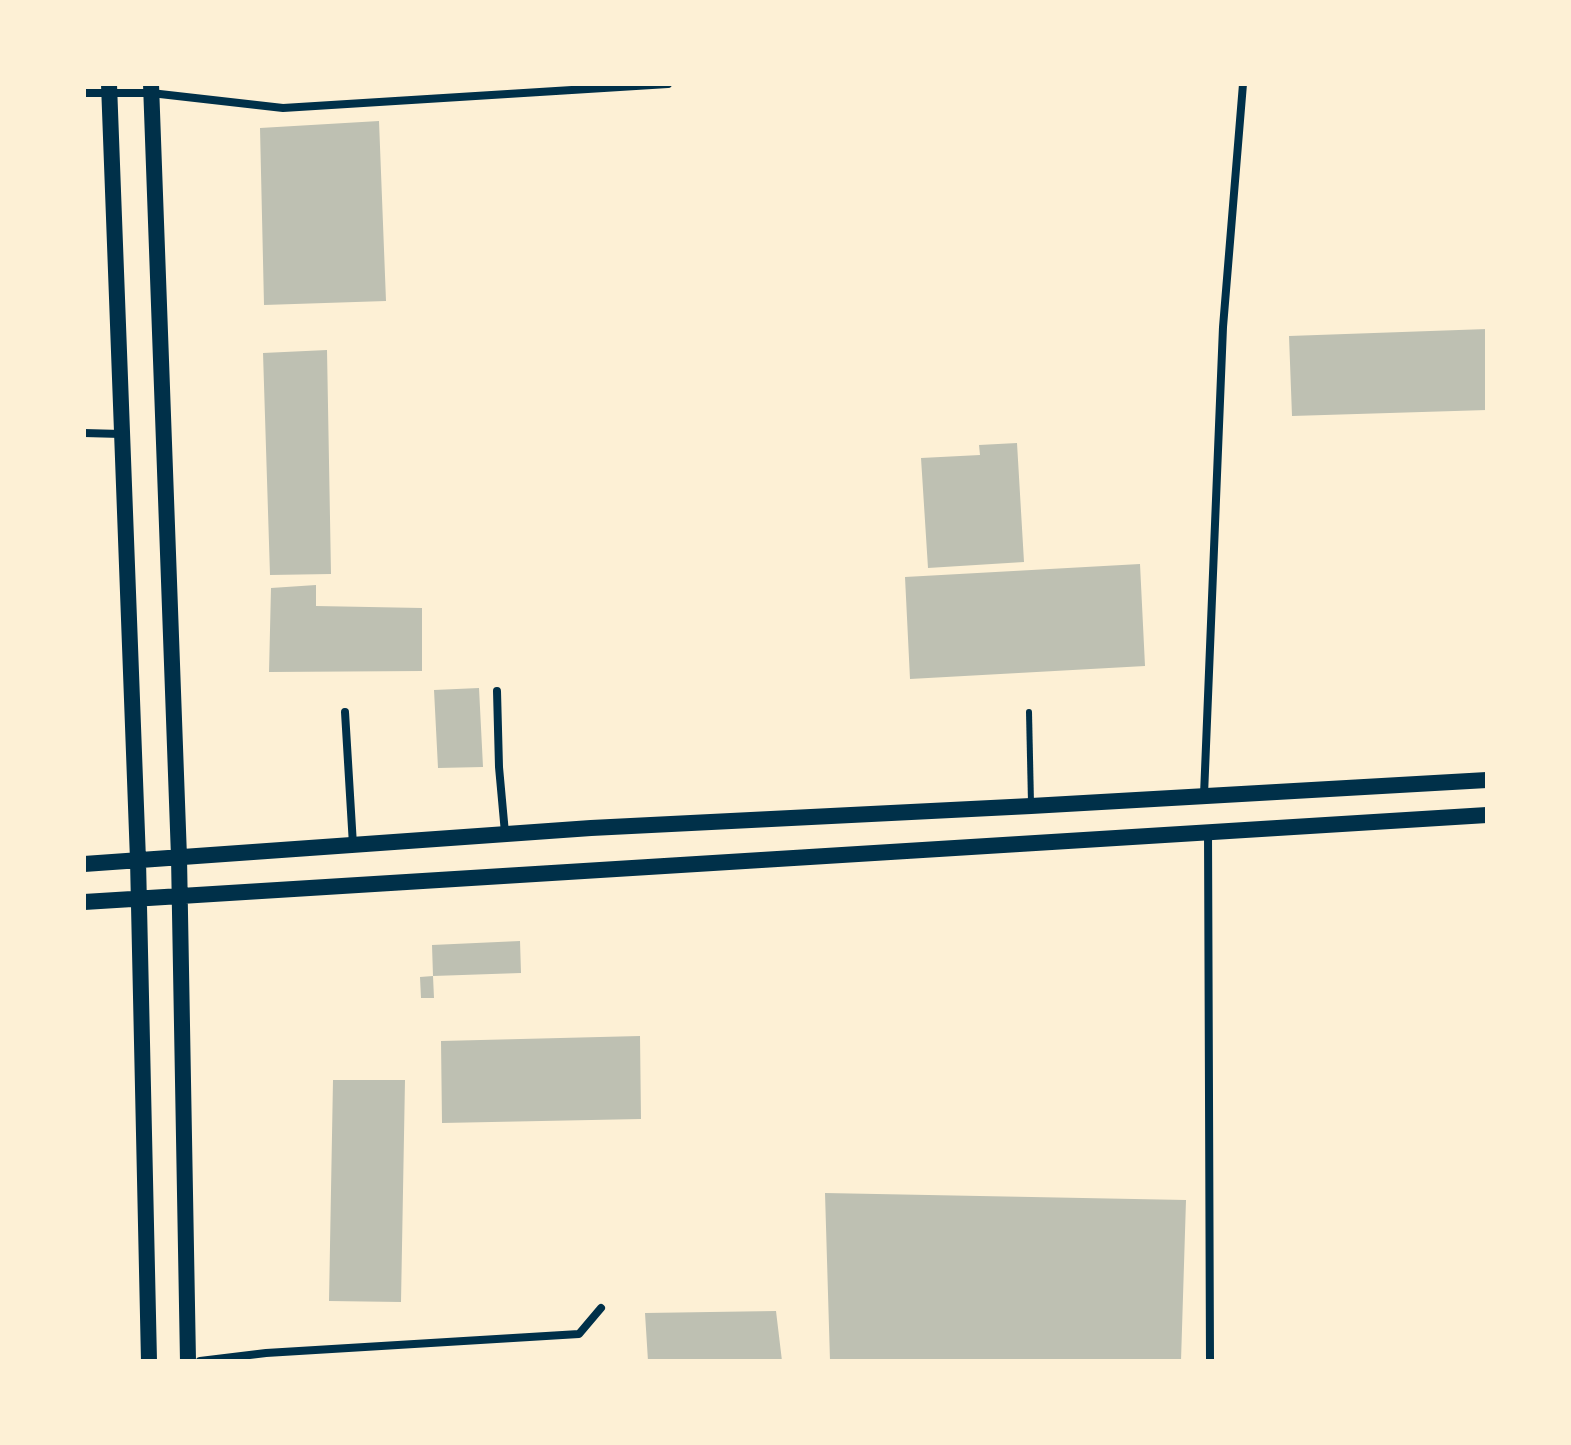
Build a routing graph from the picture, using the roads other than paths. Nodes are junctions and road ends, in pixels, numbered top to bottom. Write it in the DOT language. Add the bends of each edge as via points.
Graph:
graph roads {
  1 [pos="668,84"];
  2 [pos="1243,84"];
  3 [pos="109,88"];
  4 [pos="151,88"];
  5 [pos="84,93"];
  6 [pos="84,433"];
  7 [pos="121,434"];
  8 [pos="497,691"];
  9 [pos="345,712"];
  10 [pos="1029,712"];
  11 [pos="1487,780"];
  12 [pos="1204,795"];
  13 [pos="1031,806"];
  14 [pos="1487,815"];
  15 [pos="1208,831"];
  16 [pos="505,834"];
  17 [pos="353,845"];
  18 [pos="179,857"];
  19 [pos="138,860"];
  20 [pos="84,864"];
  21 [pos="179,894"];
  22 [pos="139,898"];
  23 [pos="84,902"];
  24 [pos="601,1308"];
  25 [pos="149,1361"];
  26 [pos="188,1361"];
  27 [pos="200,1361"];
  28 [pos="1210,1361"];
  1 -- 4 [label="street" via="283,108"];
  2 -- 12 [label="street" via="1223,327"];
  3 -- 4 [label="street"];
  3 -- 5 [label="street"];
  3 -- 7 [label="main road"];
  4 -- 18 [label="main road"];
  6 -- 7 [label="street"];
  7 -- 19 [label="main road"];
  8 -- 16 [label="street"];
  9 -- 17 [label="street"];
  10 -- 13 [label="lane"];
  11 -- 12 [label="main road"];
  12 -- 13 [label="main road"];
  13 -- 16 [label="main road"];
  14 -- 15 [label="main road"];
  15 -- 21 [label="main road"];
  15 -- 28 [label="street"];
  16 -- 17 [label="main road"];
  17 -- 18 [label="main road"];
  18 -- 19 [label="main road"];
  18 -- 21 [label="main road"];
  19 -- 20 [label="main road"];
  19 -- 22 [label="main road"];
  21 -- 22 [label="main road"];
  21 -- 26 [label="main road"];
  22 -- 23 [label="main road"];
  22 -- 25 [label="main road"];
  24 -- 27 [label="street" via="579,1334"];
}
